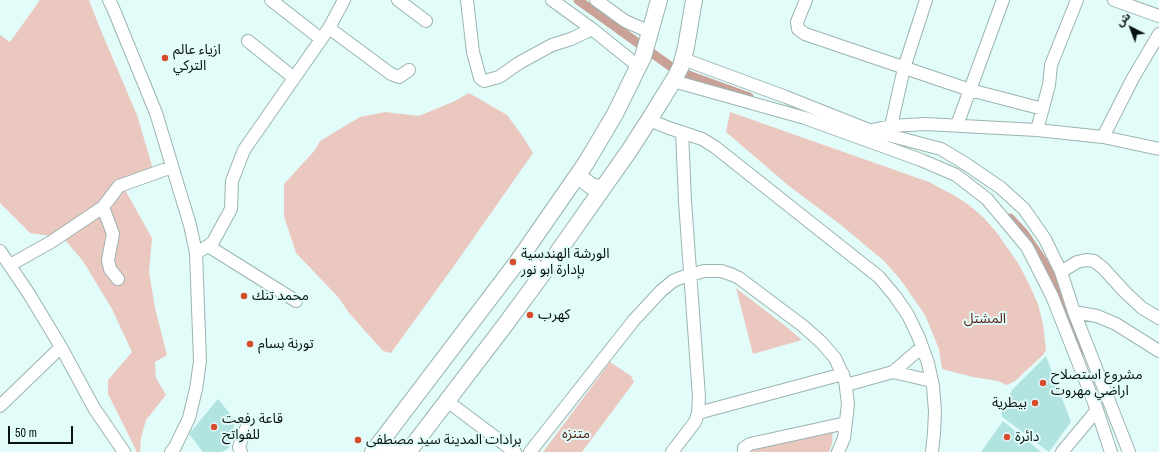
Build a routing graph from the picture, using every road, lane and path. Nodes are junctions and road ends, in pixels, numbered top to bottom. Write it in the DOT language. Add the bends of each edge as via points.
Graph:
graph roads {
  1 [pos="109,0"];
  2 [pos="271,0"];
  3 [pos="344,0"];
  4 [pos="398,0"];
  5 [pos="467,0"];
  6 [pos="552,0"];
  7 [pos="596,0"];
  8 [pos="659,0"];
  9 [pos="694,0"];
  10 [pos="806,0"];
  11 [pos="926,0"];
  12 [pos="1004,0"];
  13 [pos="1077,0"];
  14 [pos="1114,0"];
  15 [pos="1159,16"];
  16 [pos="426,21"];
  17 [pos="329,28"];
  18 [pos="592,29"];
  19 [pos="1159,34"];
  20 [pos="321,39"];
  21 [pos="248,41"];
  22 [pos="644,50"];
  23 [pos="904,68"];
  24 [pos="409,70"];
  25 [pos="678,71"];
  26 [pos="294,78"];
  27 [pos="970,90"];
  28 [pos="1043,108"];
  29 [pos="649,120"];
  30 [pos="957,125"];
  31 [pos="891,126"];
  32 [pos="869,130"];
  33 [pos="1037,130"];
  34 [pos="682,132"];
  35 [pos="1103,137"];
  36 [pos="1159,149"];
  37 [pos="172,167"];
  38 [pos="578,175"];
  39 [pos="602,189"];
  40 [pos="103,207"];
  41 [pos="208,246"];
  42 [pos="0,250"];
  43 [pos="196,253"];
  44 [pos="518,261"];
  45 [pos="10,265"];
  46 [pos="1061,272"];
  47 [pos="690,274"];
  48 [pos="541,276"];
  49 [pos="118,279"];
  50 [pos="296,301"];
  51 [pos="1074,312"];
  52 [pos="1159,318"];
  53 [pos="61,346"];
  54 [pos="922,347"];
  55 [pos="1159,351"];
  56 [pos="893,372"];
  57 [pos="844,379"];
  58 [pos="932,381"];
  59 [pos="447,401"];
  60 [pos="0,406"];
  61 [pos="1096,410"];
  62 [pos="698,413"];
  63 [pos="846,423"];
  64 [pos="247,427"];
  65 [pos="377,447"];
  66 [pos="124,452"];
  67 [pos="171,452"];
  68 [pos="241,452"];
  69 [pos="401,452"];
  70 [pos="408,452"];
  71 [pos="515,452"];
  72 [pos="530,452"];
  73 [pos="672,452"];
  74 [pos="744,452"];
  75 [pos="838,452"];
  76 [pos="932,452"];
  77 [pos="1062,452"];
  78 [pos="1111,452"];
  79 [pos="1129,452"];
  1 -- 37 [label="street" via="156,113"];
  2 -- 20 [label="street"];
  3 -- 17 [label="street"];
  4 -- 16 [label="street"];
  5 -- 18 [label="street" via="473,52 480,78 484,81 499,77 552,45"];
  6 -- 18 [label="street"];
  7 -- 22 [label="street" via="625,21"];
  8 -- 22 [label="main road"];
  9 -- 25 [label="main road"];
  10 -- 23 [label="street" via="797,22 798,30"];
  11 -- 23 [label="street"];
  12 -- 27 [label="street"];
  13 -- 28 [label="street" via="1051,65"];
  14 -- 15 [label="street"];
  17 -- 20 [label="street"];
  17 -- 24 [label="street" via="391,74 399,77"];
  18 -- 22 [label="street"];
  19 -- 35 [label="street"];
  20 -- 26 [label="street"];
  21 -- 26 [label="street"];
  22 -- 38 [label="main road" via="615,114"];
  23 -- 27 [label="street"];
  23 -- 31 [label="street"];
  25 -- 29 [label="main road"];
  25 -- 32 [label="street" via="786,97"];
  25 -- 61 [label="street" via="921,160 956,175 987,199 1027,247 1052,296"];
  26 -- 41 [label="street" via="244,150 232,182 231,209 213,242"];
  27 -- 28 [label="street"];
  27 -- 30 [label="street"];
  28 -- 33 [label="street"];
  29 -- 34 [label="street"];
  29 -- 39 [label="main road"];
  30 -- 31 [label="street"];
  30 -- 33 [label="street"];
  31 -- 32 [label="street"];
  32 -- 46 [label="street" via="941,149 1001,188 1024,209 1045,239"];
  33 -- 35 [label="street"];
  34 -- 47 [label="street"];
  34 -- 54 [label="street" via="715,147 879,277 908,315"];
  35 -- 36 [label="street"];
  37 -- 40 [label="street" via="119,186"];
  37 -- 43 [label="street"];
  38 -- 39 [label="main road" via="591,186"];
  38 -- 44 [label="main road"];
  39 -- 48 [label="main road"];
  40 -- 45 [label="street" via="51,242"];
  40 -- 49 [label="street" via="113,234 108,260 110,269"];
  41 -- 43 [label="street"];
  41 -- 50 [label="street"];
  42 -- 45 [label="street"];
  43 -- 67 [label="street" via="200,361 189,418"];
  44 -- 48 [label="main road" via="534,266"];
  44 -- 65 [label="main road"];
  45 -- 53 [label="street"];
  46 -- 51 [label="street"];
  46 -- 52 [label="street" via="1078,262 1094,261 1142,308"];
  47 -- 57 [label="street" via="721,271 739,278 821,342 835,358"];
  47 -- 62 [label="street"];
  47 -- 72 [label="street" via="660,291 634,320"];
  48 -- 59 [label="main road"];
  51 -- 55 [label="street" via="1097,316 1116,324"];
  51 -- 79 [label="street"];
  53 -- 60 [label="street"];
  53 -- 66 [label="street" via="94,408"];
  54 -- 56 [label="street"];
  54 -- 58 [label="street"];
  56 -- 57 [label="street"];
  56 -- 58 [label="street"];
  57 -- 62 [label="street"];
  57 -- 63 [label="street" via="848,404"];
  58 -- 76 [label="street" via="935,411"];
  59 -- 70 [label="main road"];
  59 -- 71 [label="street"];
  61 -- 77 [label="street"];
  61 -- 78 [label="street"];
  62 -- 73 [label="street" via="695,422"];
  63 -- 74 [label="street" via="750,444 744,448"];
  63 -- 75 [label="street" via="844,438"];
  64 -- 68 [label="street" via="240,447"];
  65 -- 69 [label="main road"];
}
